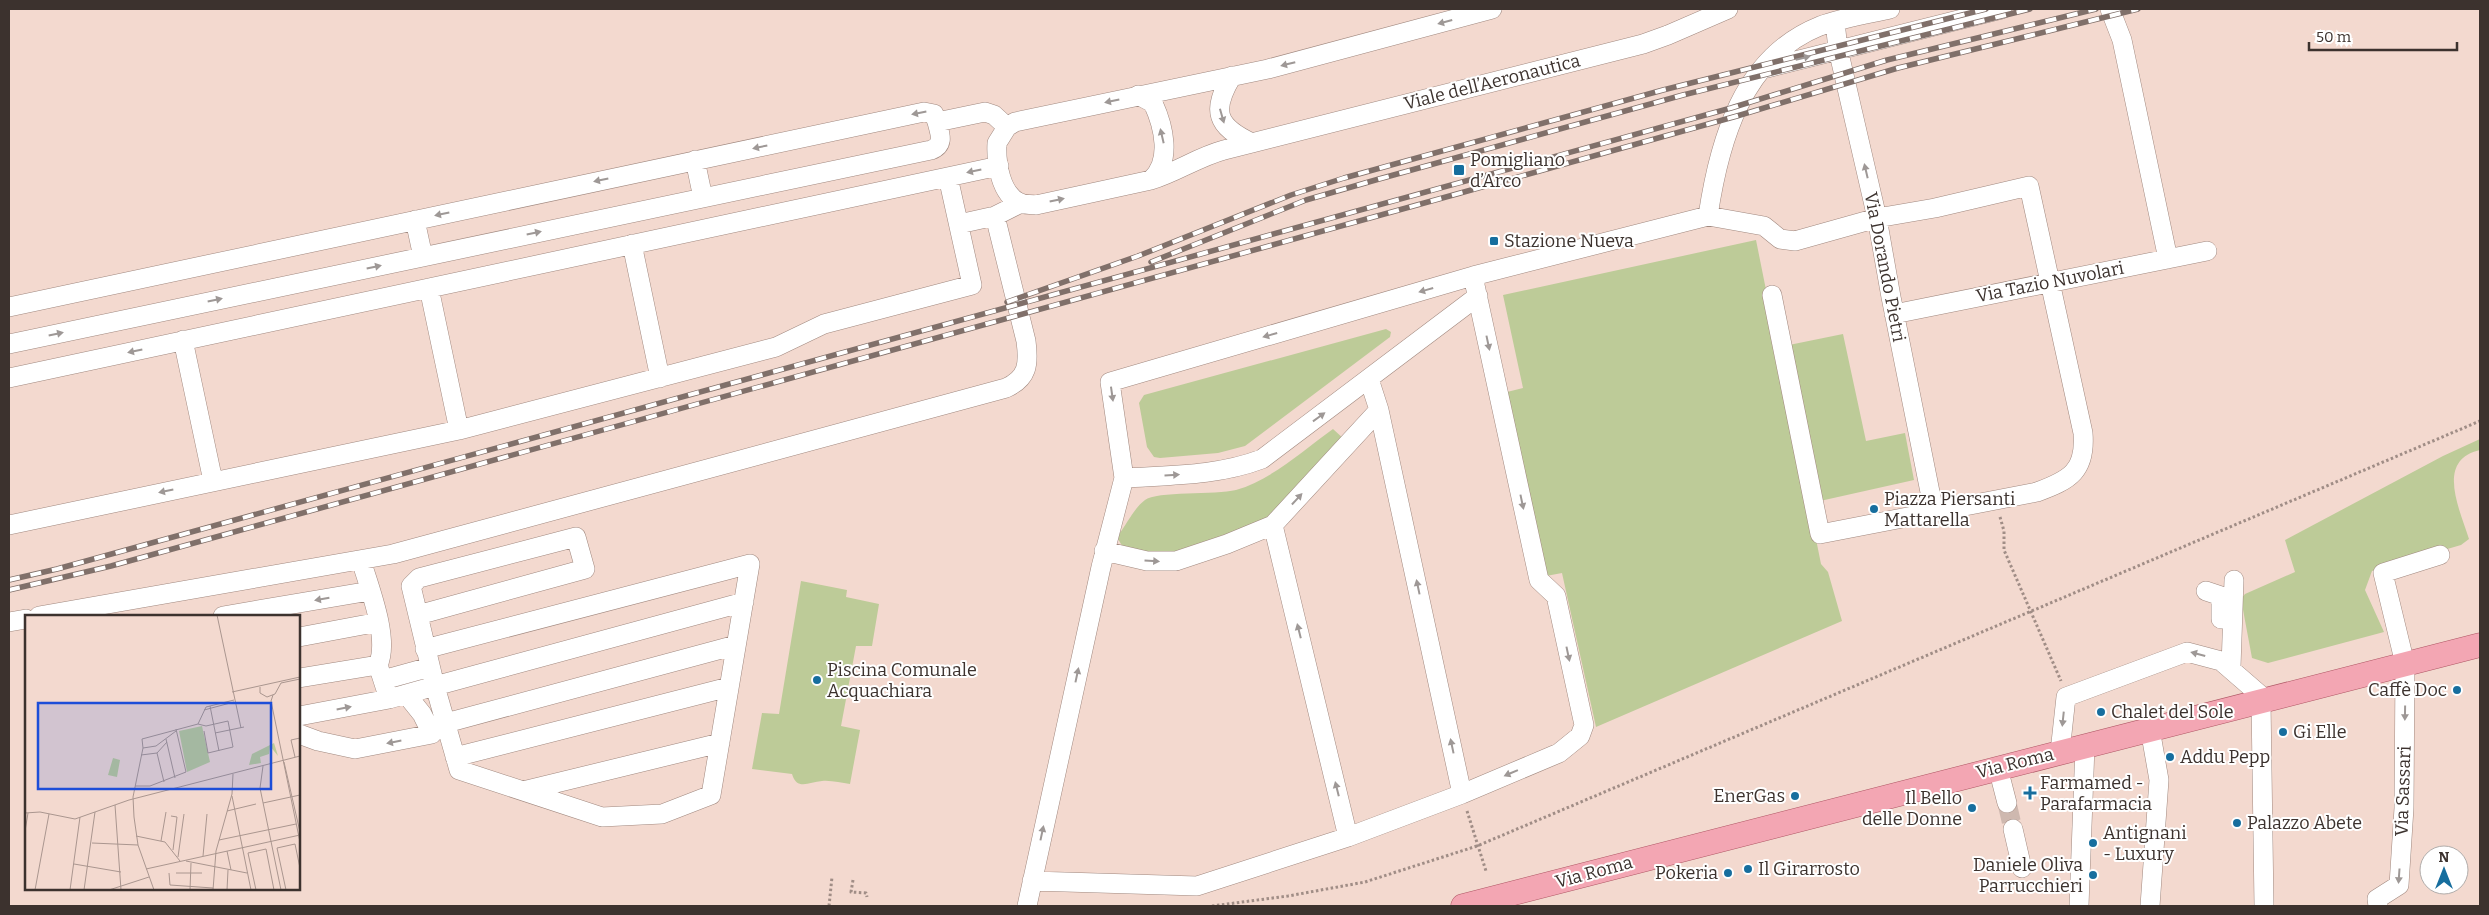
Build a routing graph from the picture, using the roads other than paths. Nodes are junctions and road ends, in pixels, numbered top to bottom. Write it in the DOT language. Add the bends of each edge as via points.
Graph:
graph roads {
  1 [pos="1492,9"];
  2 [pos="1728,9"];
  3 [pos="1890,9"];
  4 [pos="2002,9"];
  5 [pos="2110,9"];
  6 [pos="1835,22"];
  7 [pos="1838,49"];
  8 [pos="1758,74"];
  9 [pos="1232,76"];
  10 [pos="1138,95"];
  11 [pos="938,126"];
  12 [pos="1004,132"];
  13 [pos="1252,143"];
  14 [pos="694,160"];
  15 [pos="999,166"];
  16 [pos="948,177"];
  17 [pos="1152,180"];
  18 [pos="703,198"];
  19 [pos="1020,203"];
  20 [pos="995,216"];
  21 [pos="1708,216"];
  22 [pos="1878,218"];
  23 [pos="415,220"];
  24 [pos="959,224"];
  25 [pos="632,244"];
  26 [pos="2207,251"];
  27 [pos="423,257"];
  28 [pos="2168,258"];
  29 [pos="1473,276"];
  30 [pos="2050,281"];
  31 [pos="429,288"];
  32 [pos="1772,295"];
  33 [pos="1478,296"];
  34 [pos="9,306"];
  35 [pos="1894,314"];
  36 [pos="183,340"];
  37 [pos="9,344"];
  38 [pos="9,378"];
  39 [pos="660,378"];
  40 [pos="1369,379"];
  41 [pos="1379,410"];
  42 [pos="459,430"];
  43 [pos="1124,478"];
  44 [pos="213,481"];
  45 [pos="1934,512"];
  46 [pos="9,525"];
  47 [pos="1273,525"];
  48 [pos="2440,556"];
  49 [pos="1103,559"];
  50 [pos="361,560"];
  51 [pos="2234,580"];
  52 [pos="370,591"];
  53 [pos="2206,591"];
  54 [pos="744,602"];
  55 [pos="45,615"];
  56 [pos="229,615"];
  57 [pos="418,615"];
  58 [pos="25,618"];
  59 [pos="9,622"];
  60 [pos="379,622"];
  61 [pos="300,637"];
  62 [pos="736,645"];
  63 [pos="2480,645"];
  64 [pos="425,649"];
  65 [pos="2226,664"];
  66 [pos="2405,664"];
  67 [pos="430,667"];
  68 [pos="381,673"];
  69 [pos="300,678"];
  70 [pos="435,686"];
  71 [pos="729,687"];
  72 [pos="397,697"];
  73 [pos="2264,700"];
  74 [pos="300,716"];
  75 [pos="439,729"];
  76 [pos="2150,729"];
  77 [pos="300,734"];
  78 [pos="720,743"];
  79 [pos="2085,746"];
  80 [pos="2060,752"];
  81 [pos="455,757"];
  82 [pos="1998,768"];
  83 [pos="523,791"];
  84 [pos="1462,794"];
  85 [pos="2007,803"];
  86 [pos="2013,829"];
  87 [pos="1348,837"];
  88 [pos="2022,868"];
  89 [pos="1032,881"];
  90 [pos="1027,906"];
  91 [pos="1463,906"];
  92 [pos="2079,906"];
  93 [pos="2150,906"];
  94 [pos="2264,906"];
  95 [pos="2378,906"];
  1 -- 9 [label="street, one-way"];
  2 -- 13 [label="street, Viale dell’Aeronautica" via="1642,44"];
  3 -- 6 [label="street"];
  4 -- 7 [label="street"];
  5 -- 28 [label="street" via="2122,40"];
  6 -- 7 [label="street, Via Dorando Pietri"];
  6 -- 8 [label="street" via="1819,26 1798,38"];
  8 -- 7 [label="street, one-way" via="1768,67"];
  22 -- 7 [label="street, Via Dorando Pietri, one-way"];
  8 -- 21 [label="street" via="1739,101 1715,171"];
  9 -- 10 [label="street"];
  9 -- 13 [label="street, one-way" via="1221,97 1220,114 1228,130"];
  10 -- 12 [label="street, one-way" via="1024,120"];
  17 -- 10 [label="street, one-way" via="1164,163 1164,142 1153,103"];
  11 -- 12 [label="street" via="985,112 994,115"];
  11 -- 14 [label="street, one-way" via="934,114 924,112"];
  11 -- 18 [label="street" via="941,142 931,150"];
  12 -- 15 [label="street" via="997,143"];
  13 -- 17 [label="street, Viale dell’Aeronautica" via="1205,155"];
  14 -- 18 [label="street"];
  14 -- 23 [label="street, one-way"];
  15 -- 16 [label="street, one-way"];
  15 -- 19 [label="street" via="1004,185"];
  16 -- 24 [label="street"];
  16 -- 25 [label="street"];
  19 -- 17 [label="street, Viale dell’Aeronautica, one-way" via="1036,205"];
  27 -- 18 [label="street, one-way"];
  19 -- 20 [label="street"];
  20 -- 24 [label="street"];
  20 -- 50 [label="street" via="1026,341 1027,365 1017,383 429,545"];
  21 -- 22 [label="street" via="1764,226 1780,239 1795,241"];
  21 -- 29 [label="street"];
  22 -- 30 [label="street" via="2029,186"];
  22 -- 35 [label="street, Via Dorando Pietri"];
  23 -- 27 [label="street"];
  23 -- 34 [label="street"];
  24 -- 39 [label="street" via="972,285 824,324 776,347"];
  25 -- 31 [label="street"];
  25 -- 39 [label="street"];
  26 -- 28 [label="street, Via Tazio Nuvolari"];
  37 -- 27 [label="street, one-way"];
  28 -- 30 [label="street, Via Tazio Nuvolari"];
  29 -- 33 [label="street"];
  29 -- 43 [label="street, one-way" via="1110,382"];
  30 -- 35 [label="street, Via Tazio Nuvolari"];
  30 -- 45 [label="street" via="2083,433 2081,462 2069,477 2037,492"];
  31 -- 36 [label="street"];
  31 -- 42 [label="street"];
  32 -- 45 [label="street" via="1820,534"];
  33 -- 40 [label="street"];
  33 -- 84 [label="street, one-way" via="1539,580 1556,596 1584,726 1580,736 1559,752"];
  35 -- 45 [label="street, Via Dorando Pietri"];
  36 -- 38 [label="street, one-way"];
  36 -- 44 [label="street"];
  39 -- 42 [label="street"];
  40 -- 41 [label="street"];
  43 -- 40 [label="street, one-way" via="1214,473 1254,462"];
  47 -- 41 [label="street, one-way"];
  84 -- 41 [label="street, one-way"];
  42 -- 44 [label="street"];
  43 -- 49 [label="street"];
  44 -- 46 [label="street, one-way"];
  49 -- 47 [label="street, one-way" via="1176,561"];
  87 -- 47 [label="street, one-way"];
  48 -- 66 [label="street" via="2383,573"];
  89 -- 49 [label="street, one-way"];
  50 -- 52 [label="street"];
  50 -- 55 [label="street"];
  51 -- 65 [label="street"];
  52 -- 56 [label="street, one-way"];
  52 -- 60 [label="street"];
  53 -- 65 [label="street" via="2221,596"];
  54 -- 62 [label="street"];
  54 -- 64 [label="street" via="750,564"];
  54 -- 70 [label="street"];
  57 -- 57 [label="street" via="411,586 419,578 576,537 585,570"];
  57 -- 64 [label="street"];
  58 -- 59 [label="street"];
  60 -- 61 [label="street"];
  60 -- 68 [label="street"];
  62 -- 71 [label="street"];
  62 -- 75 [label="street"];
  63 -- 66 [label="main road, Via Roma"];
  64 -- 67 [label="street"];
  65 -- 73 [label="street"];
  65 -- 80 [label="street, one-way" via="2187,652 2066,697"];
  66 -- 73 [label="main road, Via Roma"];
  66 -- 95 [label="street, Via Sassari, one-way" via="2404,808 2399,885 2377,899"];
  67 -- 68 [label="street"];
  67 -- 70 [label="street"];
  68 -- 69 [label="street"];
  68 -- 72 [label="street"];
  70 -- 72 [label="street"];
  70 -- 75 [label="street"];
  71 -- 78 [label="street"];
  71 -- 81 [label="street"];
  74 -- 72 [label="street, one-way"];
  72 -- 75 [label="street"];
  73 -- 76 [label="main road, Via Roma"];
  73 -- 94 [label="street"];
  75 -- 77 [label="street, one-way" via="355,749"];
  75 -- 81 [label="street"];
  76 -- 79 [label="main road, Via Roma"];
  76 -- 93 [label="street" via="2159,780"];
  78 -- 83 [label="street"];
  78 -- 83 [label="street" via="711,795 662,814 602,818"];
  79 -- 80 [label="main road, Via Roma"];
  79 -- 92 [label="street"];
  80 -- 82 [label="main road, Via Roma"];
  81 -- 83 [label="street" via="459,770"];
  82 -- 85 [label="street"];
  82 -- 91 [label="main road, Via Roma"];
  84 -- 87 [label="street"];
  86 -- 88 [label="street"];
  87 -- 89 [label="street" via="1197,886"];
  89 -- 90 [label="street"];
}
